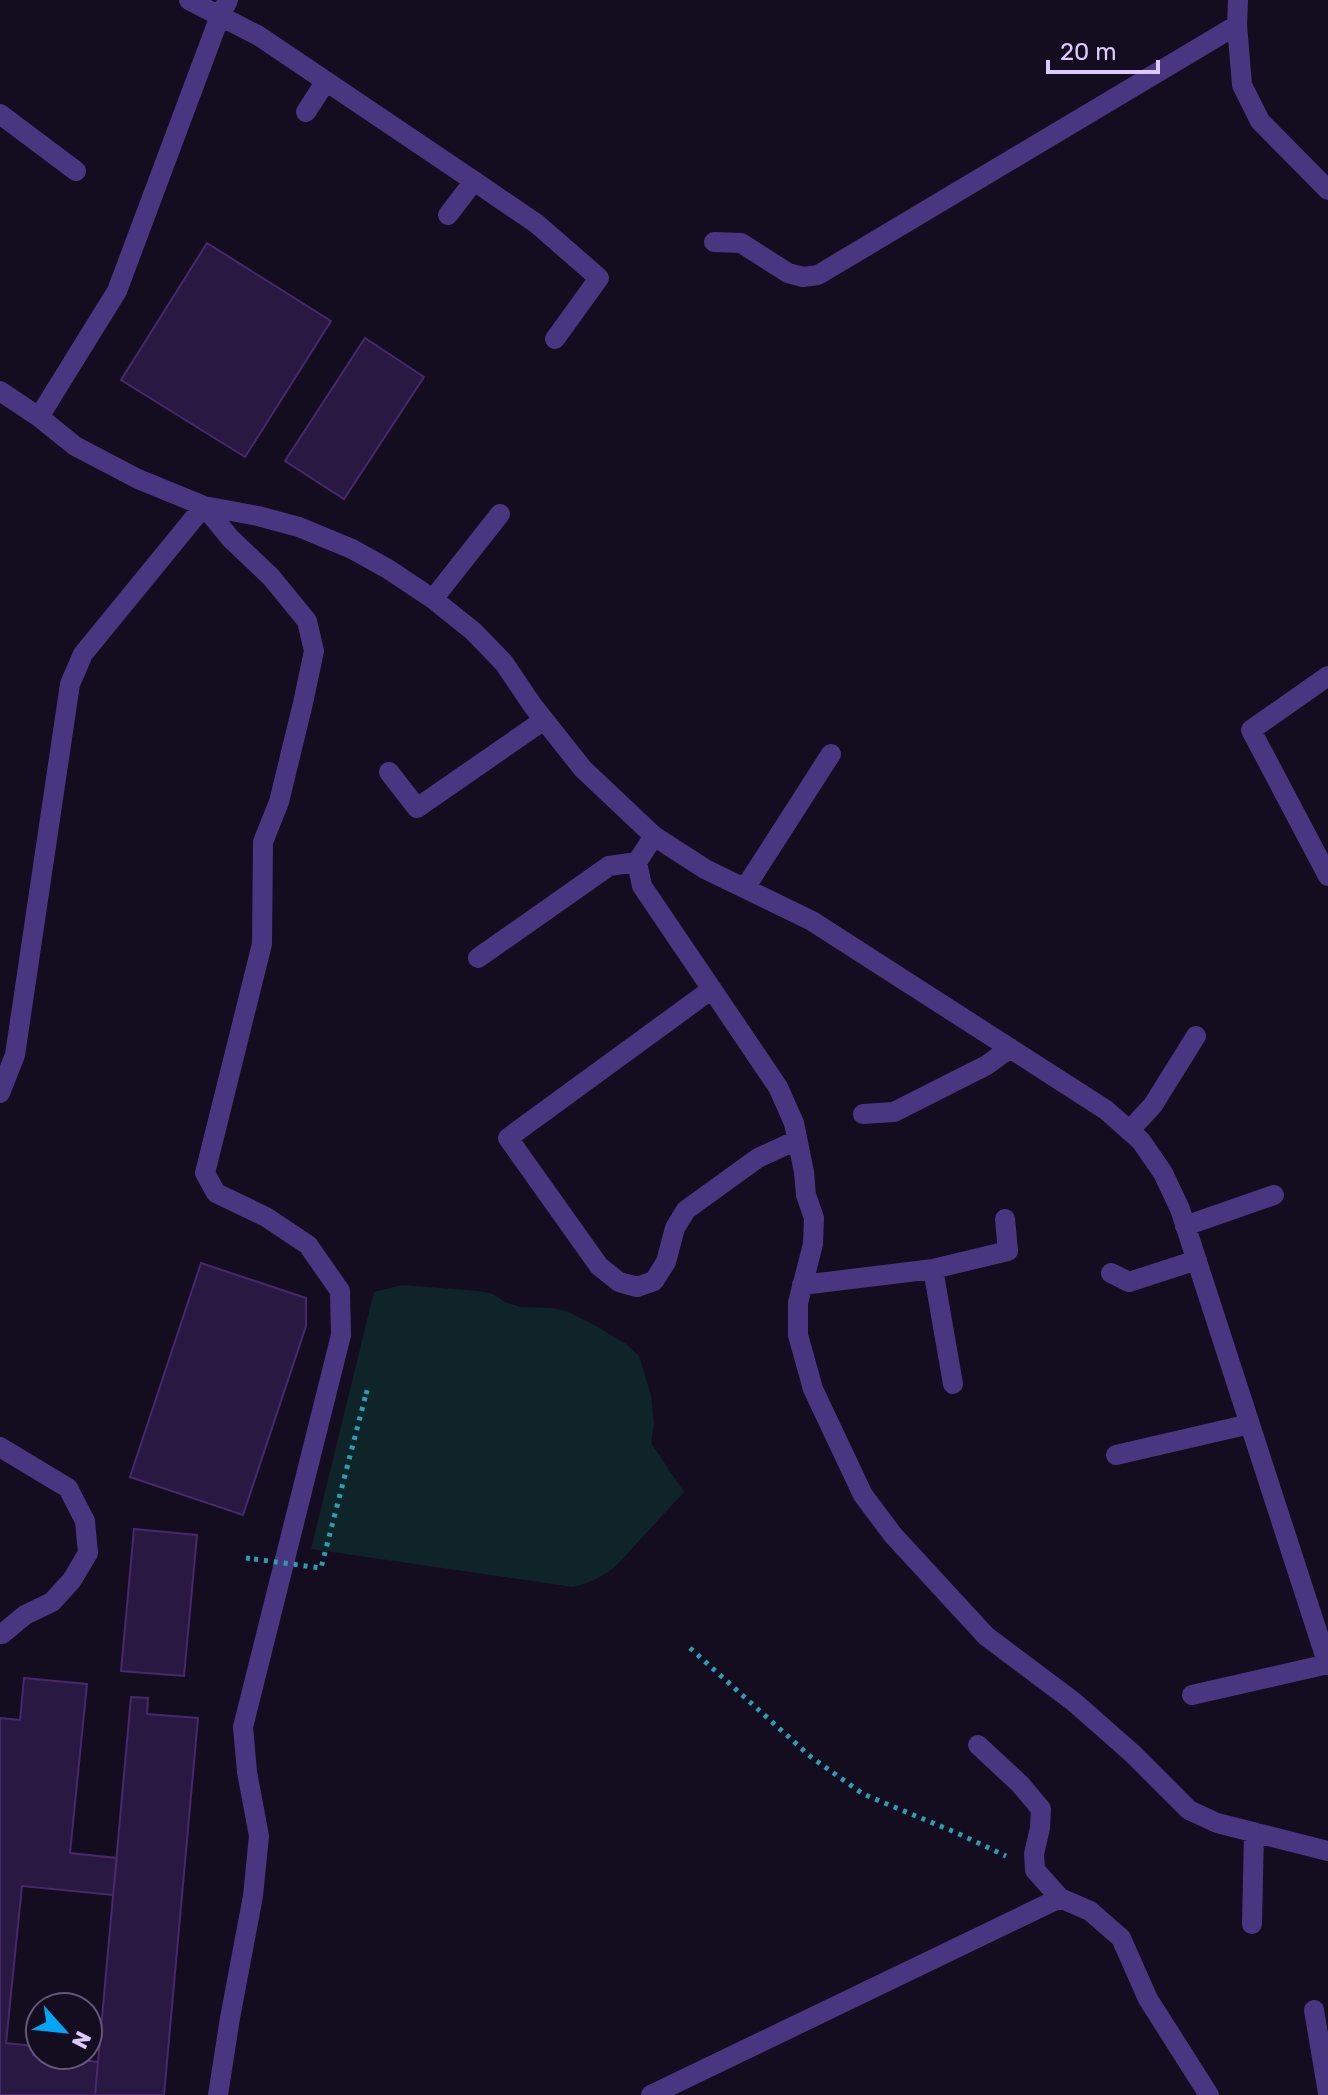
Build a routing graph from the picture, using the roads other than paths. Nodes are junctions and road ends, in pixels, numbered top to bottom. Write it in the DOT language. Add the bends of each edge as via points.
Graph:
graph roads {
  1 [pos="189,0"];
  2 [pos="1238,0"];
  3 [pos="224,8"];
  4 [pos="1237,25"];
  5 [pos="326,81"];
  6 [pos="306,112"];
  7 [pos="0,114"];
  8 [pos="76,171"];
  9 [pos="474,181"];
  10 [pos="1328,190"];
  11 [pos="448,215"];
  12 [pos="714,242"];
  13 [pos="555,339"];
  14 [pos="0,391"];
  15 [pos="39,417"];
  16 [pos="204,506"];
  17 [pos="500,514"];
  18 [pos="433,599"];
  19 [pos="1328,676"];
  20 [pos="544,720"];
  21 [pos="831,754"];
  22 [pos="389,772"];
  23 [pos="654,836"];
  24 [pos="637,862"];
  25 [pos="1328,876"];
  26 [pos="745,888"];
  27 [pos="478,958"];
  28 [pos="712,989"];
  29 [pos="1196,1036"];
  30 [pos="1010,1048"];
  31 [pos="0,1093"];
  32 [pos="863,1114"];
  33 [pos="1129,1131"];
  34 [pos="797,1140"];
  35 [pos="1274,1195"];
  36 [pos="1005,1219"];
  37 [pos="1185,1226"];
  38 [pos="1197,1260"];
  39 [pos="933,1269"];
  40 [pos="1111,1273"];
  41 [pos="802,1285"];
  42 [pos="953,1384"];
  43 [pos="1250,1424"];
  44 [pos="0,1447"];
  45 [pos="1116,1455"];
  46 [pos="2,1634"];
  47 [pos="1328,1664"];
  48 [pos="1192,1695"];
  49 [pos="978,1745"];
  50 [pos="1254,1832"];
  51 [pos="1328,1851"];
  52 [pos="1060,1898"];
  53 [pos="1252,1924"];
  54 [pos="1314,2010"];
  55 [pos="1325,2061"];
  56 [pos="1328,2093"];
  57 [pos="218,2095"];
  58 [pos="651,2095"];
  59 [pos="1209,2095"];
  1 -- 3 [label="street"];
  2 -- 4 [label="street"];
  3 -- 5 [label="street"];
  3 -- 15 [label="street" via="117,291"];
  4 -- 10 [label="street" via="1242,85 1260,121"];
  4 -- 12 [label="street" via="818,275 788,273 741,243"];
  5 -- 6 [label="street"];
  5 -- 9 [label="street"];
  7 -- 8 [label="street"];
  9 -- 11 [label="street"];
  9 -- 13 [label="street" via="537,224 599,278"];
  14 -- 15 [label="street"];
  15 -- 16 [label="street" via="104,462"];
  16 -- 18 [label="street" via="299,527 352,549"];
  16 -- 31 [label="street" via="83,654 70,684 15,1055"];
  16 -- 57 [label="street" via="307,621 314,651 279,802 263,842 262,944 205,1173 216,1193 308,1245 340,1291 341,1335 243,1727 259,1836"];
  17 -- 18 [label="street"];
  18 -- 20 [label="street" via="504,663"];
  19 -- 25 [label="street" via="1251,730"];
  20 -- 22 [label="street" via="417,808"];
  20 -- 23 [label="street" via="583,769"];
  21 -- 26 [label="street"];
  23 -- 24 [label="street"];
  23 -- 26 [label="street"];
  24 -- 27 [label="street" via="609,866"];
  24 -- 28 [label="street" via="642,886"];
  26 -- 30 [label="street" via="812,921"];
  28 -- 34 [label="street" via="778,1087"];
  28 -- 34 [label="street" via="508,1138 599,1266 619,1282 637,1287 654,1281 686,1210 758,1158"];
  29 -- 33 [label="street" via="1153,1105"];
  30 -- 32 [label="street" via="894,1112"];
  30 -- 33 [label="street" via="1106,1110"];
  33 -- 37 [label="street" via="1163,1173"];
  34 -- 41 [label="street" via="814,1218"];
  35 -- 37 [label="street"];
  36 -- 39 [label="street" via="1008,1251"];
  37 -- 38 [label="street"];
  38 -- 40 [label="street" via="1129,1282"];
  38 -- 43 [label="street"];
  39 -- 41 [label="street"];
  39 -- 42 [label="street"];
  41 -- 50 [label="street" via="798,1335 813,1389 863,1495 893,1535 986,1636 1074,1702 1189,1810"];
  43 -- 45 [label="street"];
  43 -- 47 [label="street"];
  44 -- 46 [label="street" via="68,1488 85,1521 88,1553 52,1602"];
  47 -- 48 [label="street"];
  49 -- 52 [label="street" via="1041,1809 1035,1870"];
  50 -- 51 [label="street"];
  50 -- 53 [label="street"];
  52 -- 58 [label="street"];
  52 -- 59 [label="street" via="1090,1911 1121,1938 1148,1999"];
  54 -- 55 [label="street"];
  55 -- 56 [label="street"];
}
